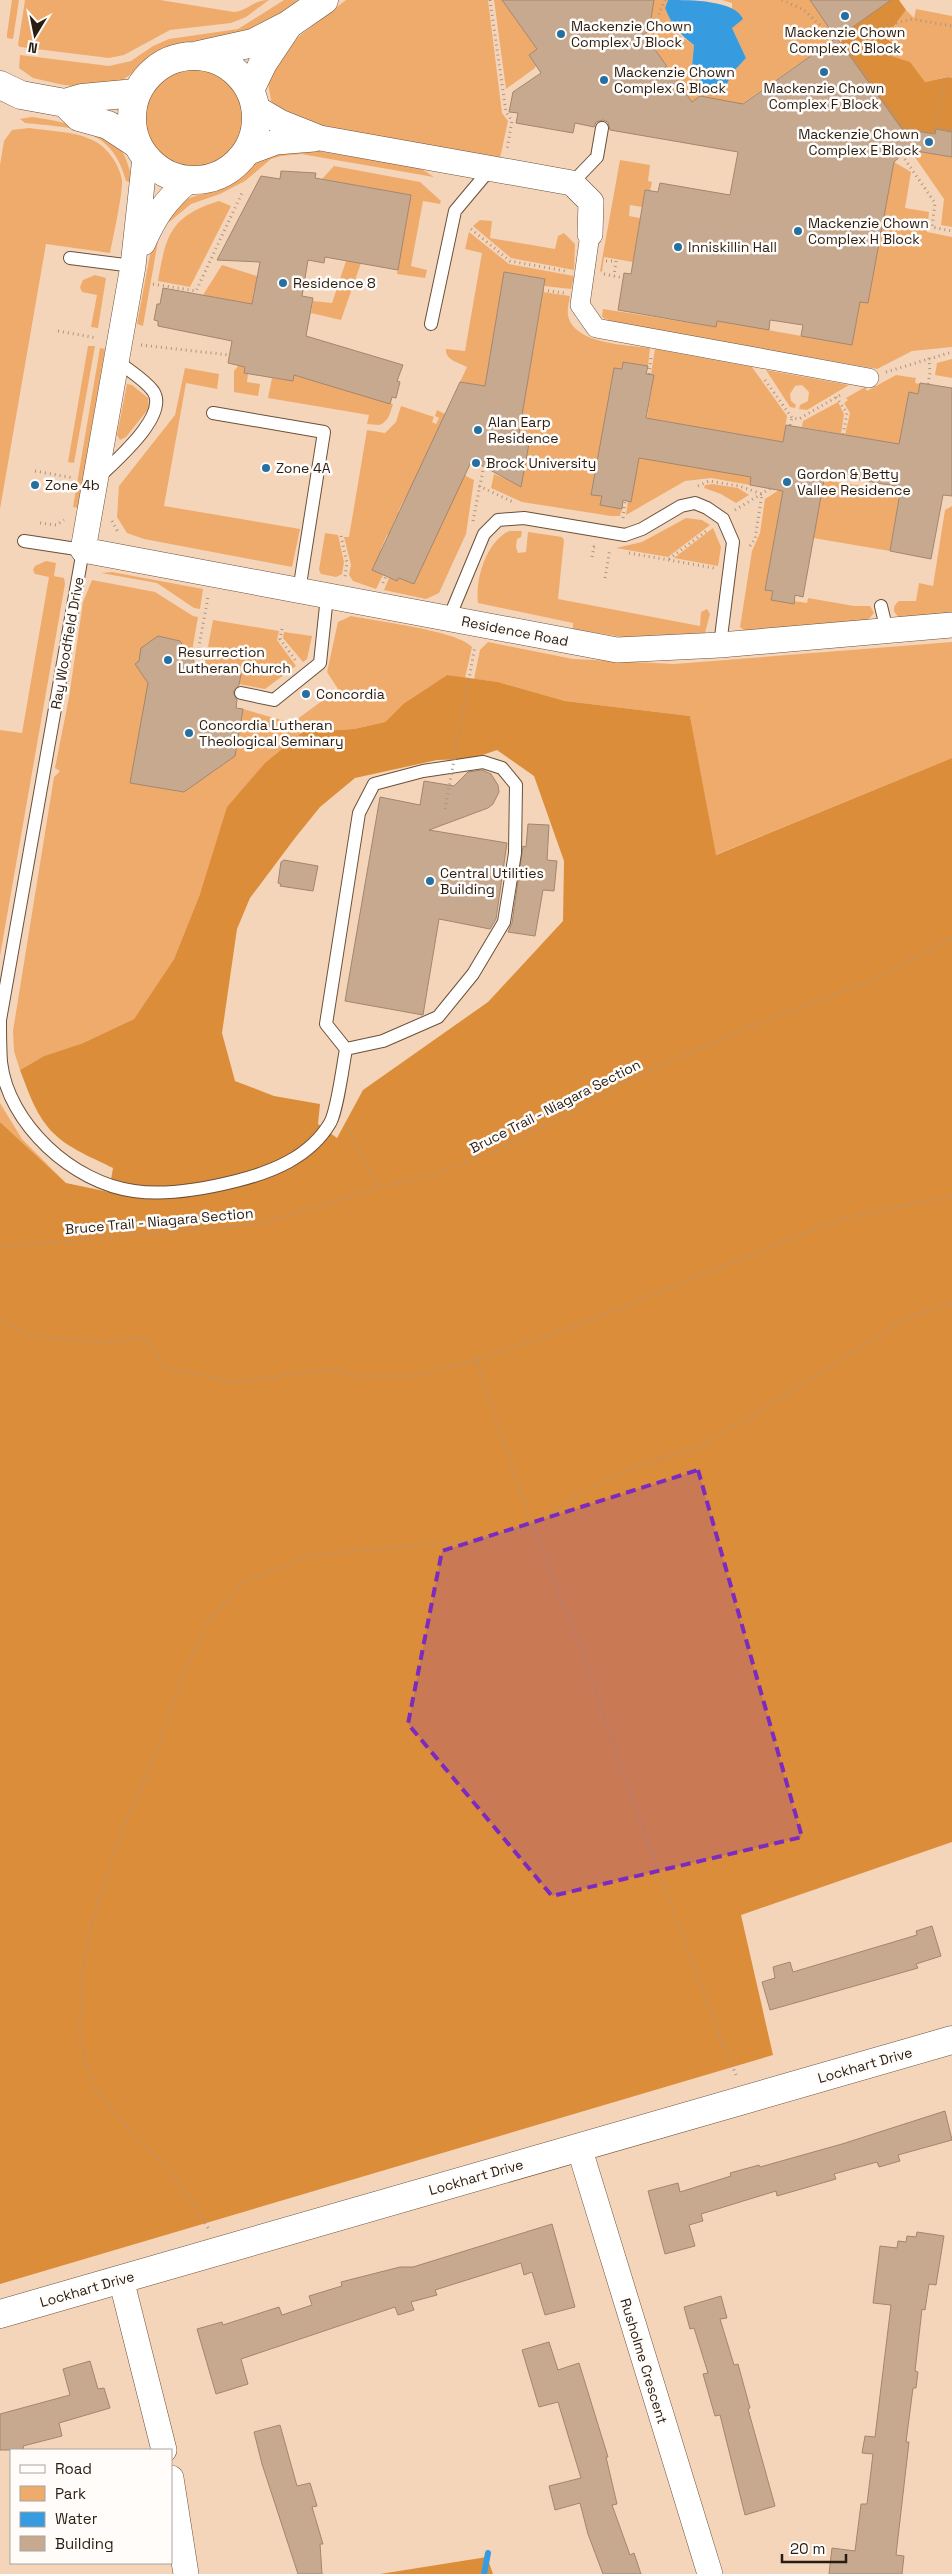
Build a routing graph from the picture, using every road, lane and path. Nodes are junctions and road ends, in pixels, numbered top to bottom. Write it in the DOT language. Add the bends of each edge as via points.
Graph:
graph roads {
  1 [pos="324,0"];
  2 [pos="490,0"];
  3 [pos="665,0"];
  4 [pos="782,0"];
  5 [pos="288,25"];
  6 [pos="952,26"];
  7 [pos="651,27"];
  8 [pos="832,36"];
  9 [pos="197,55"];
  10 [pos="946,75"];
  11 [pos="7,93"];
  12 [pos="136,93"];
  13 [pos="253,99"];
  14 [pos="65,103"];
  15 [pos="602,128"];
  16 [pos="935,128"];
  17 [pos="952,130"];
  18 [pos="320,138"];
  19 [pos="141,150"];
  20 [pos="246,153"];
  21 [pos="902,155"];
  22 [pos="497,170"];
  23 [pos="189,180"];
  24 [pos="572,183"];
  25 [pos="242,193"];
  26 [pos="471,229"];
  27 [pos="952,231"];
  28 [pos="590,234"];
  29 [pos="70,258"];
  30 [pos="606,262"];
  31 [pos="133,266"];
  32 [pos="573,273"];
  33 [pos="606,275"];
  34 [pos="614,276"];
  35 [pos="624,278"];
  36 [pos="153,284"];
  37 [pos="431,324"];
  38 [pos="58,331"];
  39 [pos="90,337"];
  40 [pos="125,353"];
  41 [pos="229,355"];
  42 [pos="929,358"];
  43 [pos="870,378"];
  44 [pos="928,384"];
  45 [pos="836,397"];
  46 [pos="213,412"];
  47 [pos="792,418"];
  48 [pos="790,425"];
  49 [pos="843,435"];
  50 [pos="486,455"];
  51 [pos="35,471"];
  52 [pos="85,480"];
  53 [pos="479,486"];
  54 [pos="693,488"];
  55 [pos="771,488"];
  56 [pos="762,494"];
  57 [pos="625,500"];
  58 [pos="518,504"];
  59 [pos="735,510"];
  60 [pos="67,519"];
  61 [pos="623,519"];
  62 [pos="472,522"];
  63 [pos="40,523"];
  64 [pos="712,527"];
  65 [pos="340,536"];
  66 [pos="24,541"];
  67 [pos="83,550"];
  68 [pos="747,550"];
  69 [pos="610,552"];
  70 [pos="592,557"];
  71 [pos="669,559"];
  72 [pos="714,568"];
  73 [pos="212,574"];
  74 [pos="605,578"];
  75 [pos="299,591"];
  76 [pos="335,591"];
  77 [pos="881,606"];
  78 [pos="449,618"];
  79 [pos="480,624"];
  80 [pos="952,625"];
  81 [pos="282,629"];
  82 [pos="887,631"];
  83 [pos="720,645"];
  84 [pos="196,663"];
  85 [pos="299,664"];
  86 [pos="241,693"];
  87 [pos="445,809"];
  88 [pos="952,938"];
  89 [pos="346,1049"];
  90 [pos="335,1104"];
  91 [pos="378,1188"];
  92 [pos="952,1196"];
  93 [pos="0,1247"];
  94 [pos="952,1302"];
  95 [pos="0,1320"];
  96 [pos="476,1360"];
  97 [pos="532,1527"];
  98 [pos="952,2040"];
  99 [pos="747,2099"];
  100 [pos="579,2147"];
  101 [pos="221,2250"];
  102 [pos="121,2279"];
  103 [pos="0,2314"];
  104 [pos="164,2449"];
  105 [pos="172,2484"];
  106 [pos="186,2574"];
  107 [pos="710,2574"];
  1 -- 5 [label="street"];
  2 -- 22 [label="path" via="506,112 512,121"];
  3 -- 7 [label="path"];
  4 -- 8 [label="path" via="804,10"];
  5 -- 9 [label="street" via="253,43"];
  5 -- 13 [label="street" via="270,50"];
  6 -- 16 [label="path" via="912,19 843,37 842,43 904,128 934,134"];
  9 -- 12 [label="street" via="178,57 161,65 146,77"];
  9 -- 13 [label="street" via="228,65 241,76"];
  10 -- 16 [label="path"];
  11 -- 14 [label="street"];
  12 -- 14 [label="street" via="82,98"];
  12 -- 19 [label="street" via="132,127"];
  13 -- 18 [label="street" via="280,122"];
  13 -- 20 [label="street" via="257,124"];
  14 -- 19 [label="street" via="79,117 108,125"];
  15 -- 24 [label="lane" via="597,158"];
  16 -- 17 [label="path"];
  18 -- 20 [label="street" via="276,142"];
  18 -- 22 [label="street"];
  19 -- 23 [label="street" via="158,168"];
  19 -- 31 [label="street, Ray Woodfield Drive"];
  20 -- 23 [label="street" via="221,174"];
  21 -- 27 [label="path" via="935,203 932,227"];
  22 -- 24 [label="street"];
  22 -- 37 [label="lane" via="455,211"];
  23 -- 31 [label="street, Ray Woodfield Drive" via="156,215"];
  24 -- 28 [label="street" via="591,202"];
  25 -- 36 [label="path" via="196,291"];
  26 -- 32 [label="path" via="510,261"];
  28 -- 43 [label="street" via="580,305 596,328"];
  29 -- 31 [label="lane"];
  30 -- 34 [label="path" via="606,259 616,261"];
  31 -- 40 [label="street, Ray Woodfield Drive"];
  33 -- 34 [label="path"];
  34 -- 35 [label="path"];
  38 -- 39 [label="path"];
  40 -- 41 [label="path"];
  40 -- 52 [label="street, Ray Woodfield Drive"];
  40 -- 52 [label="lane" via="153,391 157,405 153,418"];
  42 -- 44 [label="path"];
  45 -- 49 [label="path" via="847,413"];
  46 -- 75 [label="lane" via="324,432"];
  47 -- 48 [label="path"];
  50 -- 53 [label="path"];
  51 -- 52 [label="path"];
  52 -- 67 [label="street, Ray Woodfield Drive"];
  53 -- 58 [label="path"];
  53 -- 62 [label="path"];
  54 -- 56 [label="path" via="709,480"];
  55 -- 56 [label="path"];
  56 -- 59 [label="path"];
  56 -- 68 [label="path" via="755,539"];
  57 -- 61 [label="path"];
  60 -- 63 [label="path" via="56,525"];
  64 -- 71 [label="path"];
  65 -- 76 [label="path" via="347,563"];
  66 -- 67 [label="lane"];
  67 -- 73 [label="street, Residence Road"];
  67 -- 90 [label="lane, Ray Woodfield Drive" via="0,1020 1,1063 13,1103 29,1129 68,1164 101,1181 132,1191 161,1193 267,1173 312,1147 331,1122"];
  69 -- 74 [label="path"];
  70 -- 71 [label="path" via="594,547"];
  71 -- 72 [label="path"];
  73 -- 75 [label="street, Residence Road"];
  73 -- 84 [label="path"];
  75 -- 76 [label="street, Residence Road"];
  76 -- 78 [label="street, Residence Road"];
  76 -- 86 [label="lane" via="320,663 274,700"];
  77 -- 82 [label="lane"];
  78 -- 79 [label="street, Residence Road"];
  78 -- 83 [label="lane" via="484,534 498,520 524,518 625,535 681,506 695,503 723,519 733,542"];
  79 -- 83 [label="street, Residence Road" via="617,650"];
  79 -- 87 [label="path, bridge"];
  80 -- 82 [label="street, Residence Road"];
  81 -- 85 [label="path" via="280,639"];
  82 -- 83 [label="street, Residence Road"];
  88 -- 91 [label="path, Bruce Trail - Niagara Section" via="863,984 754,1025 643,1074 510,1144 440,1173"];
  89 -- 89 [label="lane" via="326,1024 359,813 374,784 423,771 483,762 502,768 516,785 515,854 504,922 474,974 438,1017 383,1041"];
  89 -- 90 [label="lane, Ray Woodfield Drive"];
  90 -- 91 [label="path"];
  91 -- 93 [label="path, Bruce Trail - Niagara Section" via="261,1223"];
  92 -- 96 [label="path" via="840,1219 565,1330"];
  94 -- 97 [label="path" via="907,1318 744,1423 729,1428 698,1447 637,1466 586,1489"];
  95 -- 96 [label="path" via="29,1335 109,1343 140,1337 151,1343 162,1366 234,1383 328,1371 360,1376 413,1376"];
  96 -- 97 [label="path"];
  97 -- 99 [label="path" via="572,1624 720,2037"];
  97 -- 101 [label="path" via="477,1540 312,1555 245,1581 208,1621 183,1676 157,1750 118,1840 91,1926 82,1978 80,2036 93,2086 133,2135 173,2173"];
  98 -- 99 [label="street, Lockhart Drive"];
  99 -- 100 [label="street, Lockhart Drive"];
  100 -- 101 [label="street, Lockhart Drive"];
  100 -- 107 [label="street, Rusholme Crescent"];
  101 -- 102 [label="street, Lockhart Drive"];
  102 -- 103 [label="street, Lockhart Drive"];
  102 -- 104 [label="street"];
  105 -- 106 [label="street"];
}
